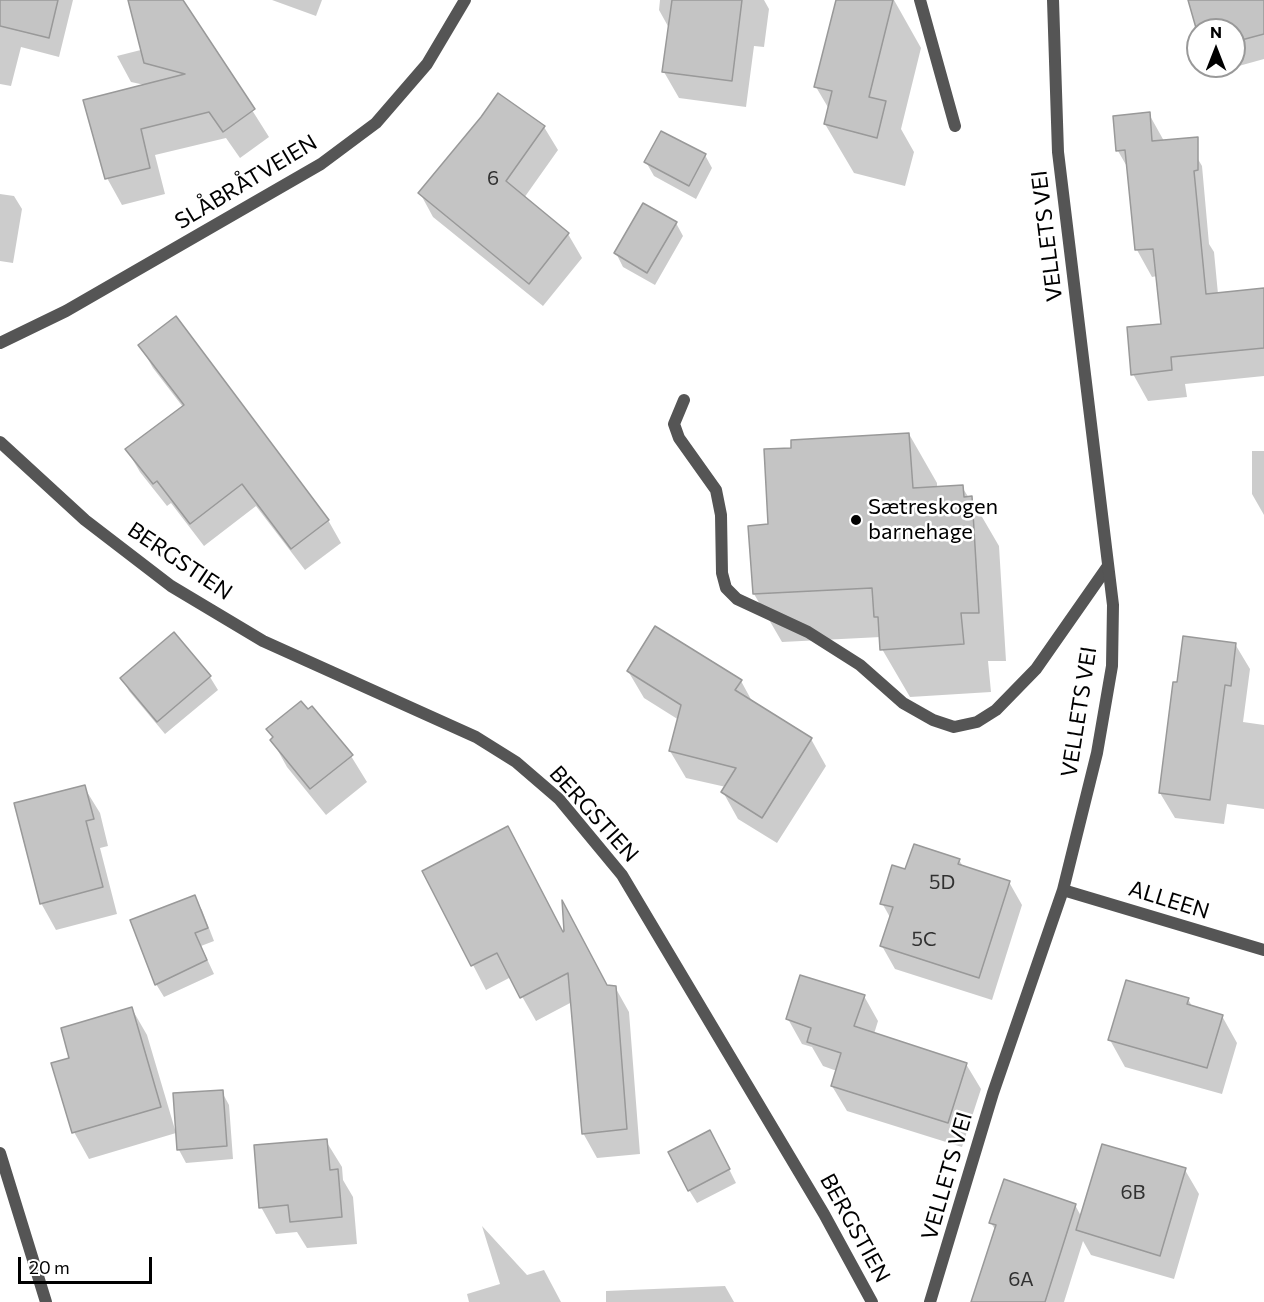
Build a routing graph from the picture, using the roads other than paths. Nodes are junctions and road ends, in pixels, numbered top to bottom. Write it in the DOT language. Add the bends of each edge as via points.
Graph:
graph roads {
  1 [pos="465,0"];
  2 [pos="920,0"];
  3 [pos="1053,0"];
  4 [pos="955,126"];
  5 [pos="0,343"];
  6 [pos="684,400"];
  7 [pos="0,442"];
  8 [pos="1108,566"];
  9 [pos="1063,890"];
  10 [pos="1264,950"];
  11 [pos="0,1153"];
  12 [pos="46,1302"];
  13 [pos="872,1302"];
  14 [pos="930,1302"];
  1 -- 5 [label="street, SLÅBRÅTVEIEN" via="427,64 376,123 321,164 66,311"];
  2 -- 4 [label="street"];
  3 -- 8 [label="street, VELLETS VEI" via="1058,152"];
  6 -- 8 [label="street" via="674,424 679,438 716,490 726,588 737,599 808,632 860,665 903,703 933,720 954,726 977,722 996,710 1036,669"];
  7 -- 13 [label="street, BERGSTIEN" via="86,520 171,586 263,640 476,737 516,762 558,799 622,875 824,1214"];
  8 -- 9 [label="street, VELLETS VEI" via="1113,605 1112,666 1097,753"];
  9 -- 10 [label="street, ALLEEN"];
  9 -- 14 [label="street, VELLETS VEI" via="993,1093"];
  11 -- 12 [label="street"];
}
